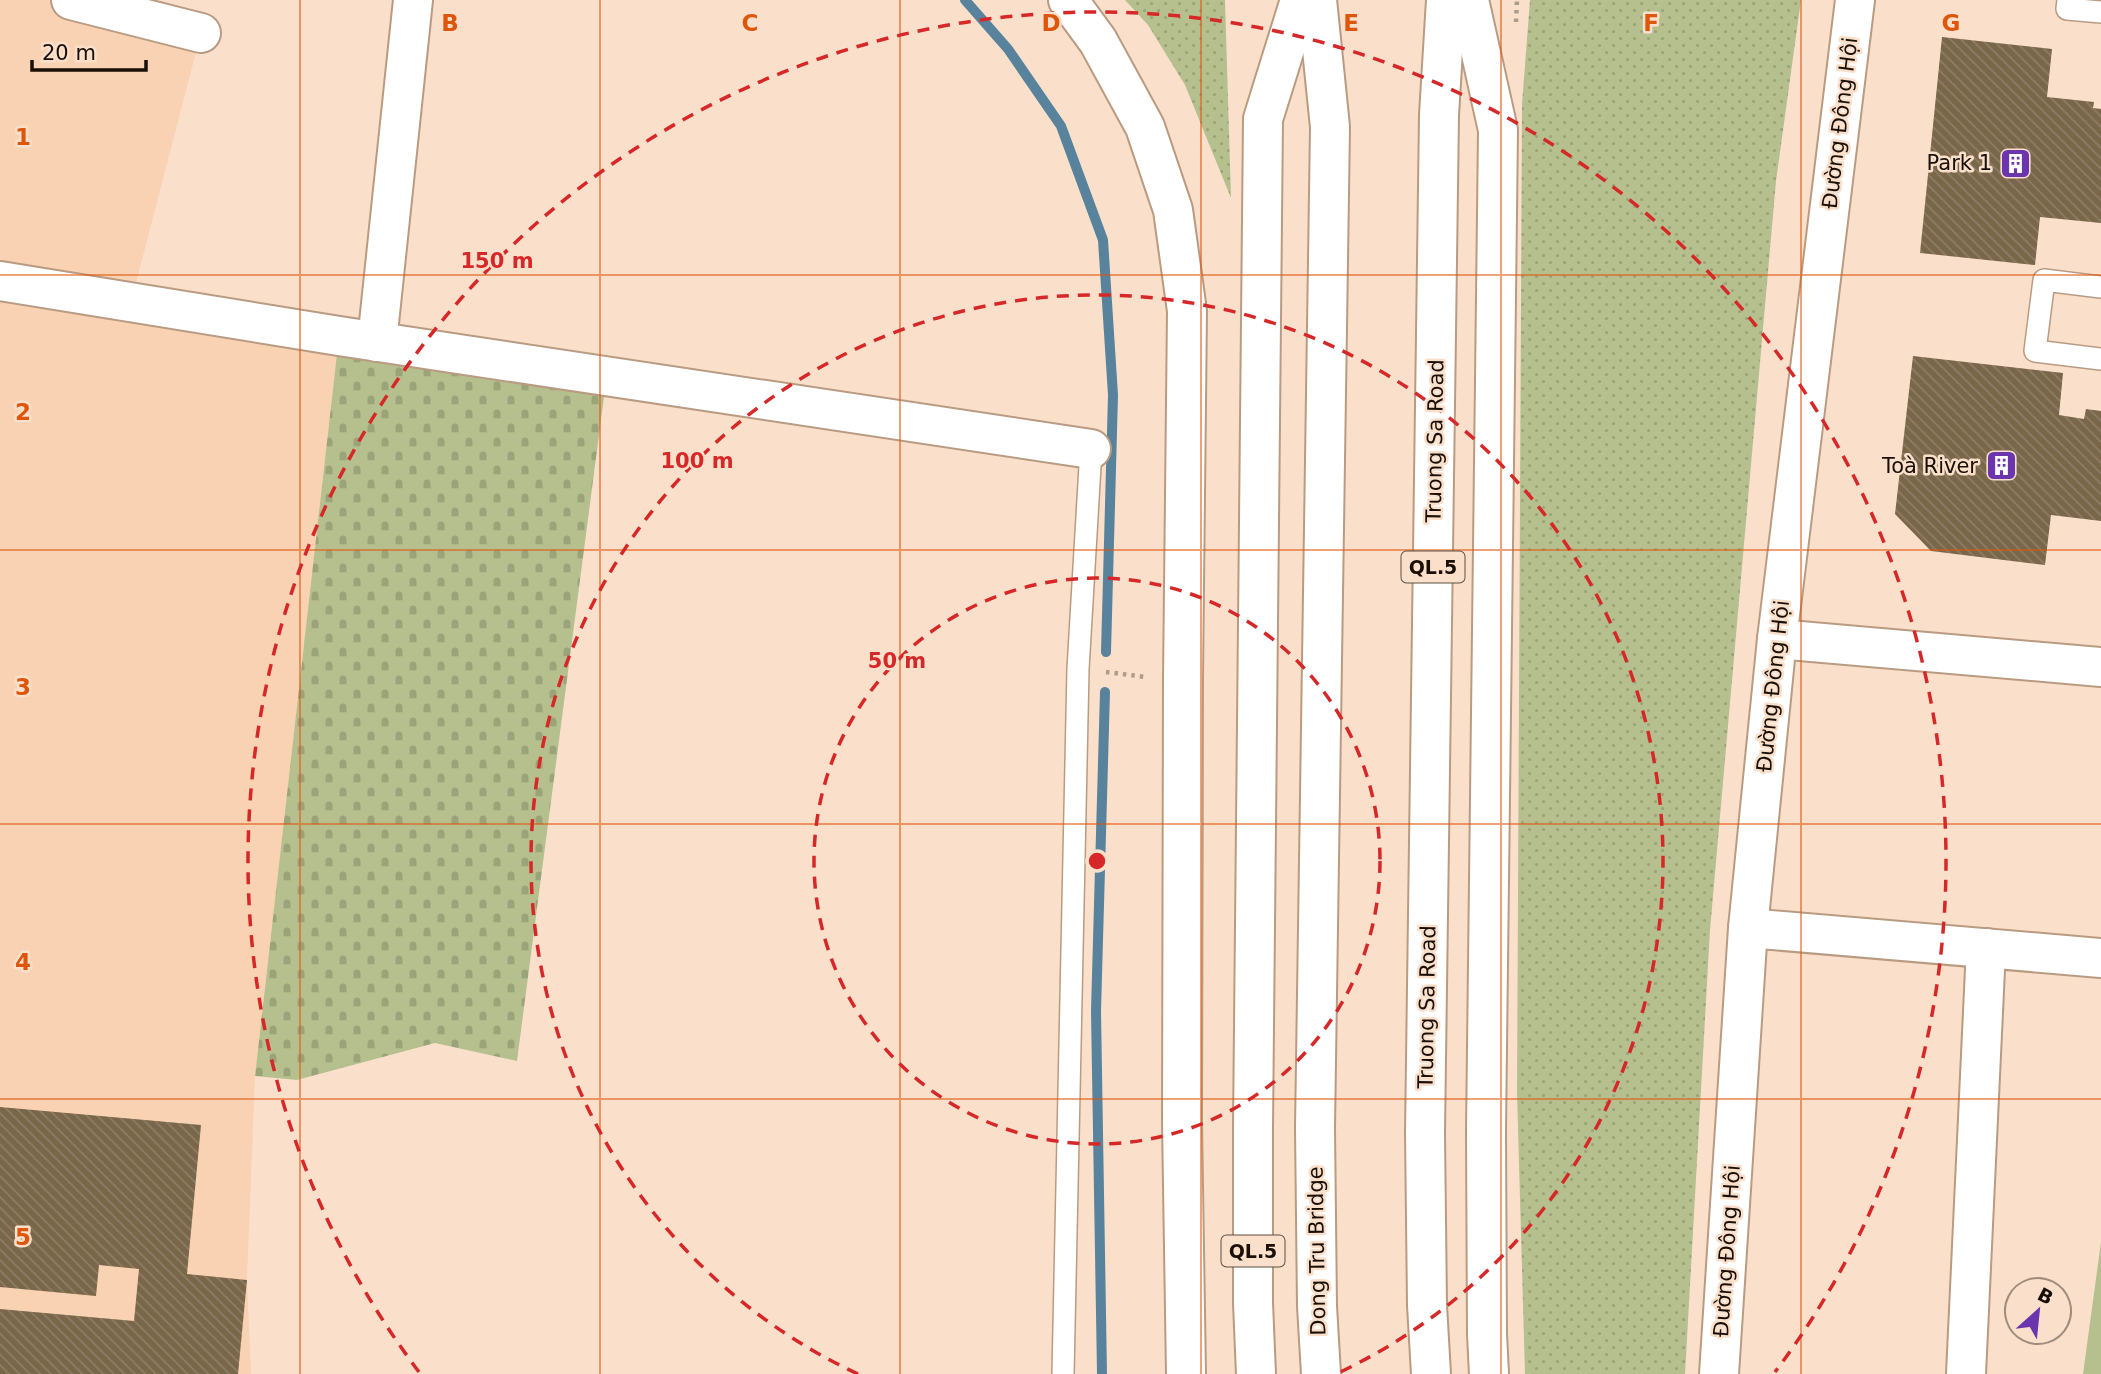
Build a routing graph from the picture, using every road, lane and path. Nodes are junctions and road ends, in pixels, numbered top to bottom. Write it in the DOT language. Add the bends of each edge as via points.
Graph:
graph roads {
  1 [pos="71,0"];
  2 [pos="413,0"];
  3 [pos="1068,0"];
  4 [pos="1300,0"];
  5 [pos="1317,0"];
  6 [pos="1446,0"];
  7 [pos="1469,0"];
  8 [pos="1855,0"];
  9 [pos="2068,0"];
  10 [pos="2101,12"];
  11 [pos="201,33"];
  12 [pos="0,281"];
  13 [pos="2101,287"];
  14 [pos="377,341"];
  15 [pos="2101,359"];
  16 [pos="1091,449"];
  17 [pos="1777,639"];
  18 [pos="2101,667"];
  19 [pos="1077,669"];
  20 [pos="1183,680"];
  21 [pos="1748,928"];
  22 [pos="1986,948"];
  23 [pos="2101,958"];
  24 [pos="1063,1374"];
  25 [pos="1186,1374"];
  26 [pos="1256,1374"];
  27 [pos="1321,1374"];
  28 [pos="1431,1374"];
  29 [pos="1489,1374"];
  30 [pos="1719,1374"];
  31 [pos="1966,1374"];
  1 -- 11 [label="main road"];
  2 -- 14 [label="main road"];
  3 -- 20 [label="main road" via="1098,41 1145,127 1173,211 1187,311"];
  4 -- 26 [label="main road, QL.5" via="1263,119 1253,1127"];
  5 -- 27 [label="main road, Dong Tru Bridge" via="1331,127 1315,1128"];
  6 -- 28 [label="main road, Truong Sa Road / QL.5" via="1439,115 1425,1133"];
  7 -- 29 [label="main road" via="1498,130 1486,1131"];
  8 -- 17 [label="main road, Đường Đông Hội"];
  9 -- 10 [label="lane" via="2067,9"];
  12 -- 14 [label="main road"];
  13 -- 15 [label="lane" via="2044,280 2035,351"];
  14 -- 16 [label="main road"];
  16 -- 19 [label="lane"];
  17 -- 18 [label="main road"];
  17 -- 21 [label="main road, Đường Đông Hội"];
  19 -- 20 [label="path"];
  19 -- 24 [label="lane"];
  20 -- 25 [label="main road"];
  21 -- 22 [label="main road"];
  21 -- 30 [label="main road, Đường Đông Hội"];
  22 -- 23 [label="main road"];
  22 -- 31 [label="main road"];
}
